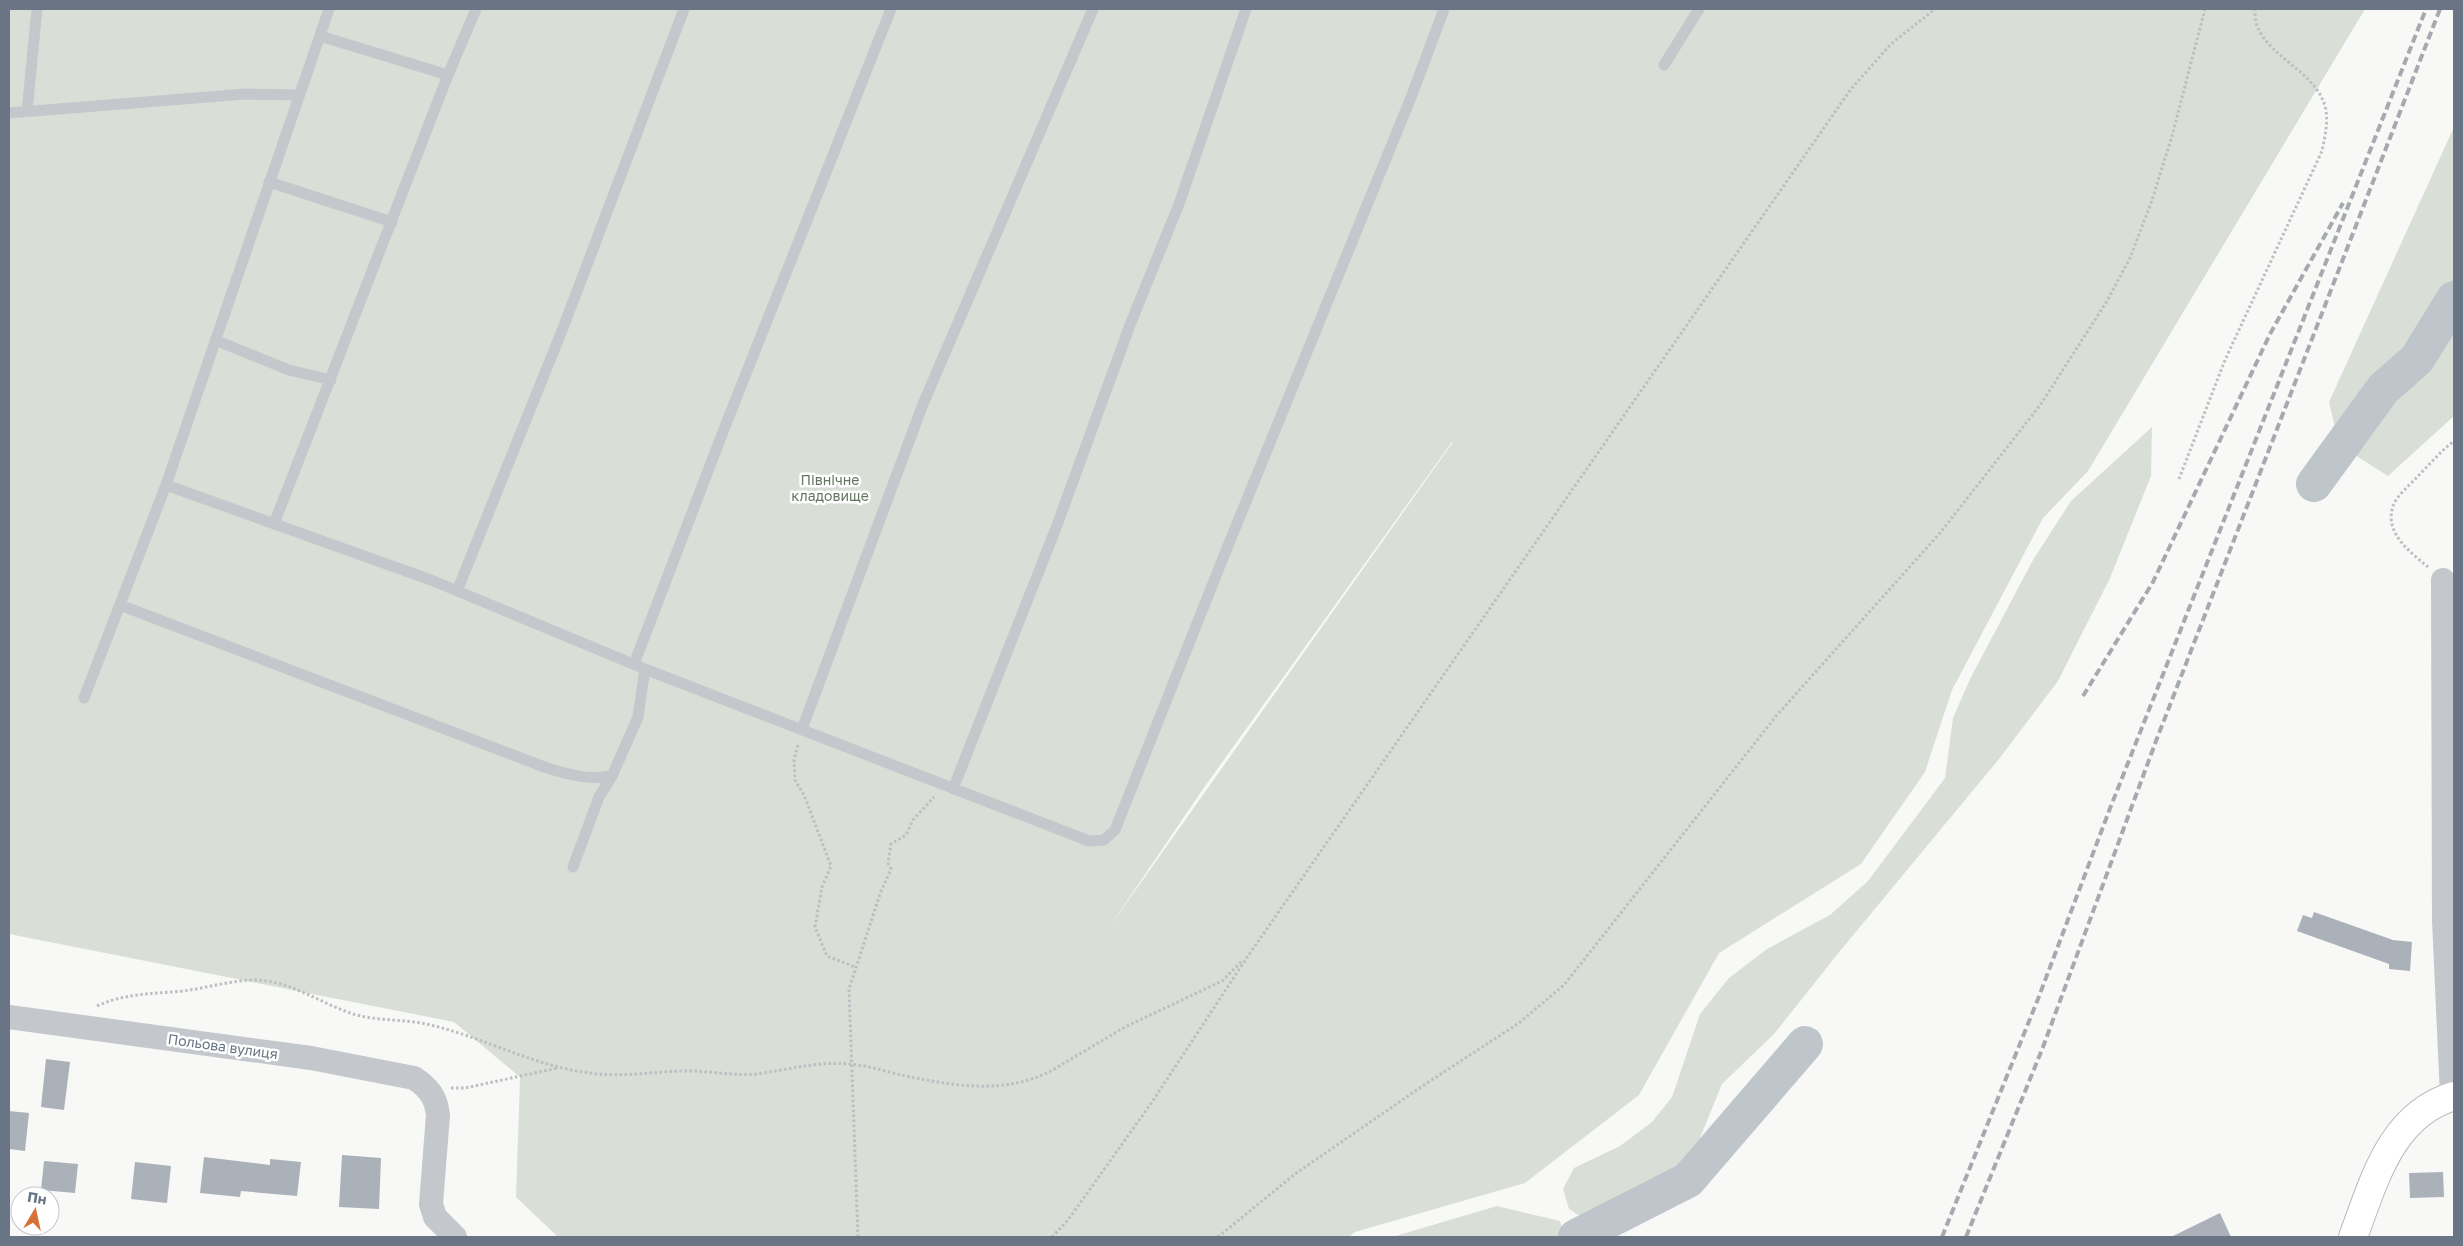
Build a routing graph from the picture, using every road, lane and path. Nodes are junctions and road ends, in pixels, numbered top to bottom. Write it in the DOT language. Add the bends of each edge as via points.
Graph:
graph roads {
  1 [pos="37,9"];
  2 [pos="329,9"];
  3 [pos="476,9"];
  4 [pos="684,9"];
  5 [pos="891,9"];
  6 [pos="1093,9"];
  7 [pos="1246,9"];
  8 [pos="1444,9"];
  9 [pos="1699,9"];
  10 [pos="1935,9"];
  11 [pos="2206,9"];
  12 [pos="2255,9"];
  13 [pos="320,36"];
  14 [pos="1664,65"];
  15 [pos="448,75"];
  16 [pos="299,95"];
  17 [pos="26,111"];
  18 [pos="9,113"];
  19 [pos="270,182"];
  20 [pos="392,222"];
  21 [pos="215,340"];
  22 [pos="331,380"];
  23 [pos="2454,441"];
  24 [pos="2179,479"];
  25 [pos="166,485"];
  26 [pos="274,524"];
  27 [pos="2443,580"];
  28 [pos="457,591"];
  29 [pos="120,605"];
  30 [pos="639,666"];
  31 [pos="84,698"];
  32 [pos="802,729"];
  33 [pos="612,776"];
  34 [pos="953,789"];
  35 [pos="574,867"];
  36 [pos="1248,956"];
  37 [pos="855,967"];
  38 [pos="9,1016"];
  39 [pos="64,1024"];
  40 [pos="851,1064"];
  41 [pos="560,1068"];
  42 [pos="427,1088"];
  43 [pos="2453,1096"];
  44 [pos="455,1237"];
  45 [pos="858,1237"];
  46 [pos="1052,1237"];
  47 [pos="1218,1237"];
  48 [pos="2353,1237"];
  1 -- 17 [label="lane"];
  2 -- 13 [label="lane"];
  3 -- 15 [label="lane"];
  4 -- 28 [label="lane" via="563,328"];
  5 -- 30 [label="lane" via="730,415"];
  6 -- 32 [label="lane" via="923,404"];
  7 -- 34 [label="lane" via="1179,204"];
  8 -- 34 [label="lane" via="1115,830 1104,840 1089,841"];
  9 -- 14 [label="lane"];
  10 -- 36 [label="path" via="1891,44 1851,89"];
  11 -- 47 [label="path" via="2172,136 2130,258 2107,301 2041,404 1940,533 1777,716 1564,985 1519,1023 1295,1174"];
  12 -- 24 [label="path" via="2257,27 2274,50 2320,93 2327,124 2322,151 2225,360"];
  13 -- 15 [label="lane"];
  13 -- 16 [label="lane"];
  15 -- 20 [label="lane"];
  16 -- 17 [label="lane" via="245,94"];
  16 -- 19 [label="lane"];
  17 -- 18 [label="lane"];
  19 -- 20 [label="lane"];
  19 -- 21 [label="lane"];
  20 -- 22 [label="lane"];
  21 -- 22 [label="lane" via="289,370"];
  21 -- 25 [label="lane"];
  22 -- 26 [label="lane"];
  23 -- 27 [label="path" via="2393,506 2395,532 2402,545"];
  25 -- 26 [label="lane"];
  25 -- 29 [label="lane"];
  26 -- 28 [label="lane"];
  27 -- 43 [label="street" via="2444,920"];
  28 -- 30 [label="lane"];
  29 -- 31 [label="lane"];
  29 -- 33 [label="lane" via="547,768 594,779"];
  30 -- 32 [label="lane"];
  30 -- 33 [label="lane" via="638,717"];
  32 -- 34 [label="lane"];
  32 -- 37 [label="path" via="794,760 795,780 804,795 831,866 822,887 815,927 827,956"];
  33 -- 35 [label="lane" via="599,797"];
  34 -- 37 [label="path" via="940,791 913,820 906,835 891,844 888,863 891,869"];
  36 -- 40 [label="path" via="1222,981 1125,1027 1038,1078 1017,1084 1001,1087 954,1084"];
  36 -- 46 [label="path" via="1152,1102 1068,1220"];
  37 -- 40 [label="path" via="848,989"];
  38 -- 39 [label="street, Польова вулиця"];
  39 -- 41 [label="path" via="108,1001 141,993 184,991 256,980 296,989 358,1016 425,1024"];
  39 -- 42 [label="street, Польова вулиця" via="311,1058 414,1078"];
  40 -- 41 [label="path" via="822,1063 747,1074 692,1071 620,1076"];
  40 -- 45 [label="path"];
  41 -- 42 [label="path" via="465,1088"];
  42 -- 44 [label="street" via="436,1101 438,1114 431,1204 435,1216"];
  43 -- 48 [label="street" via="2421,1113 2390,1146"];
}
